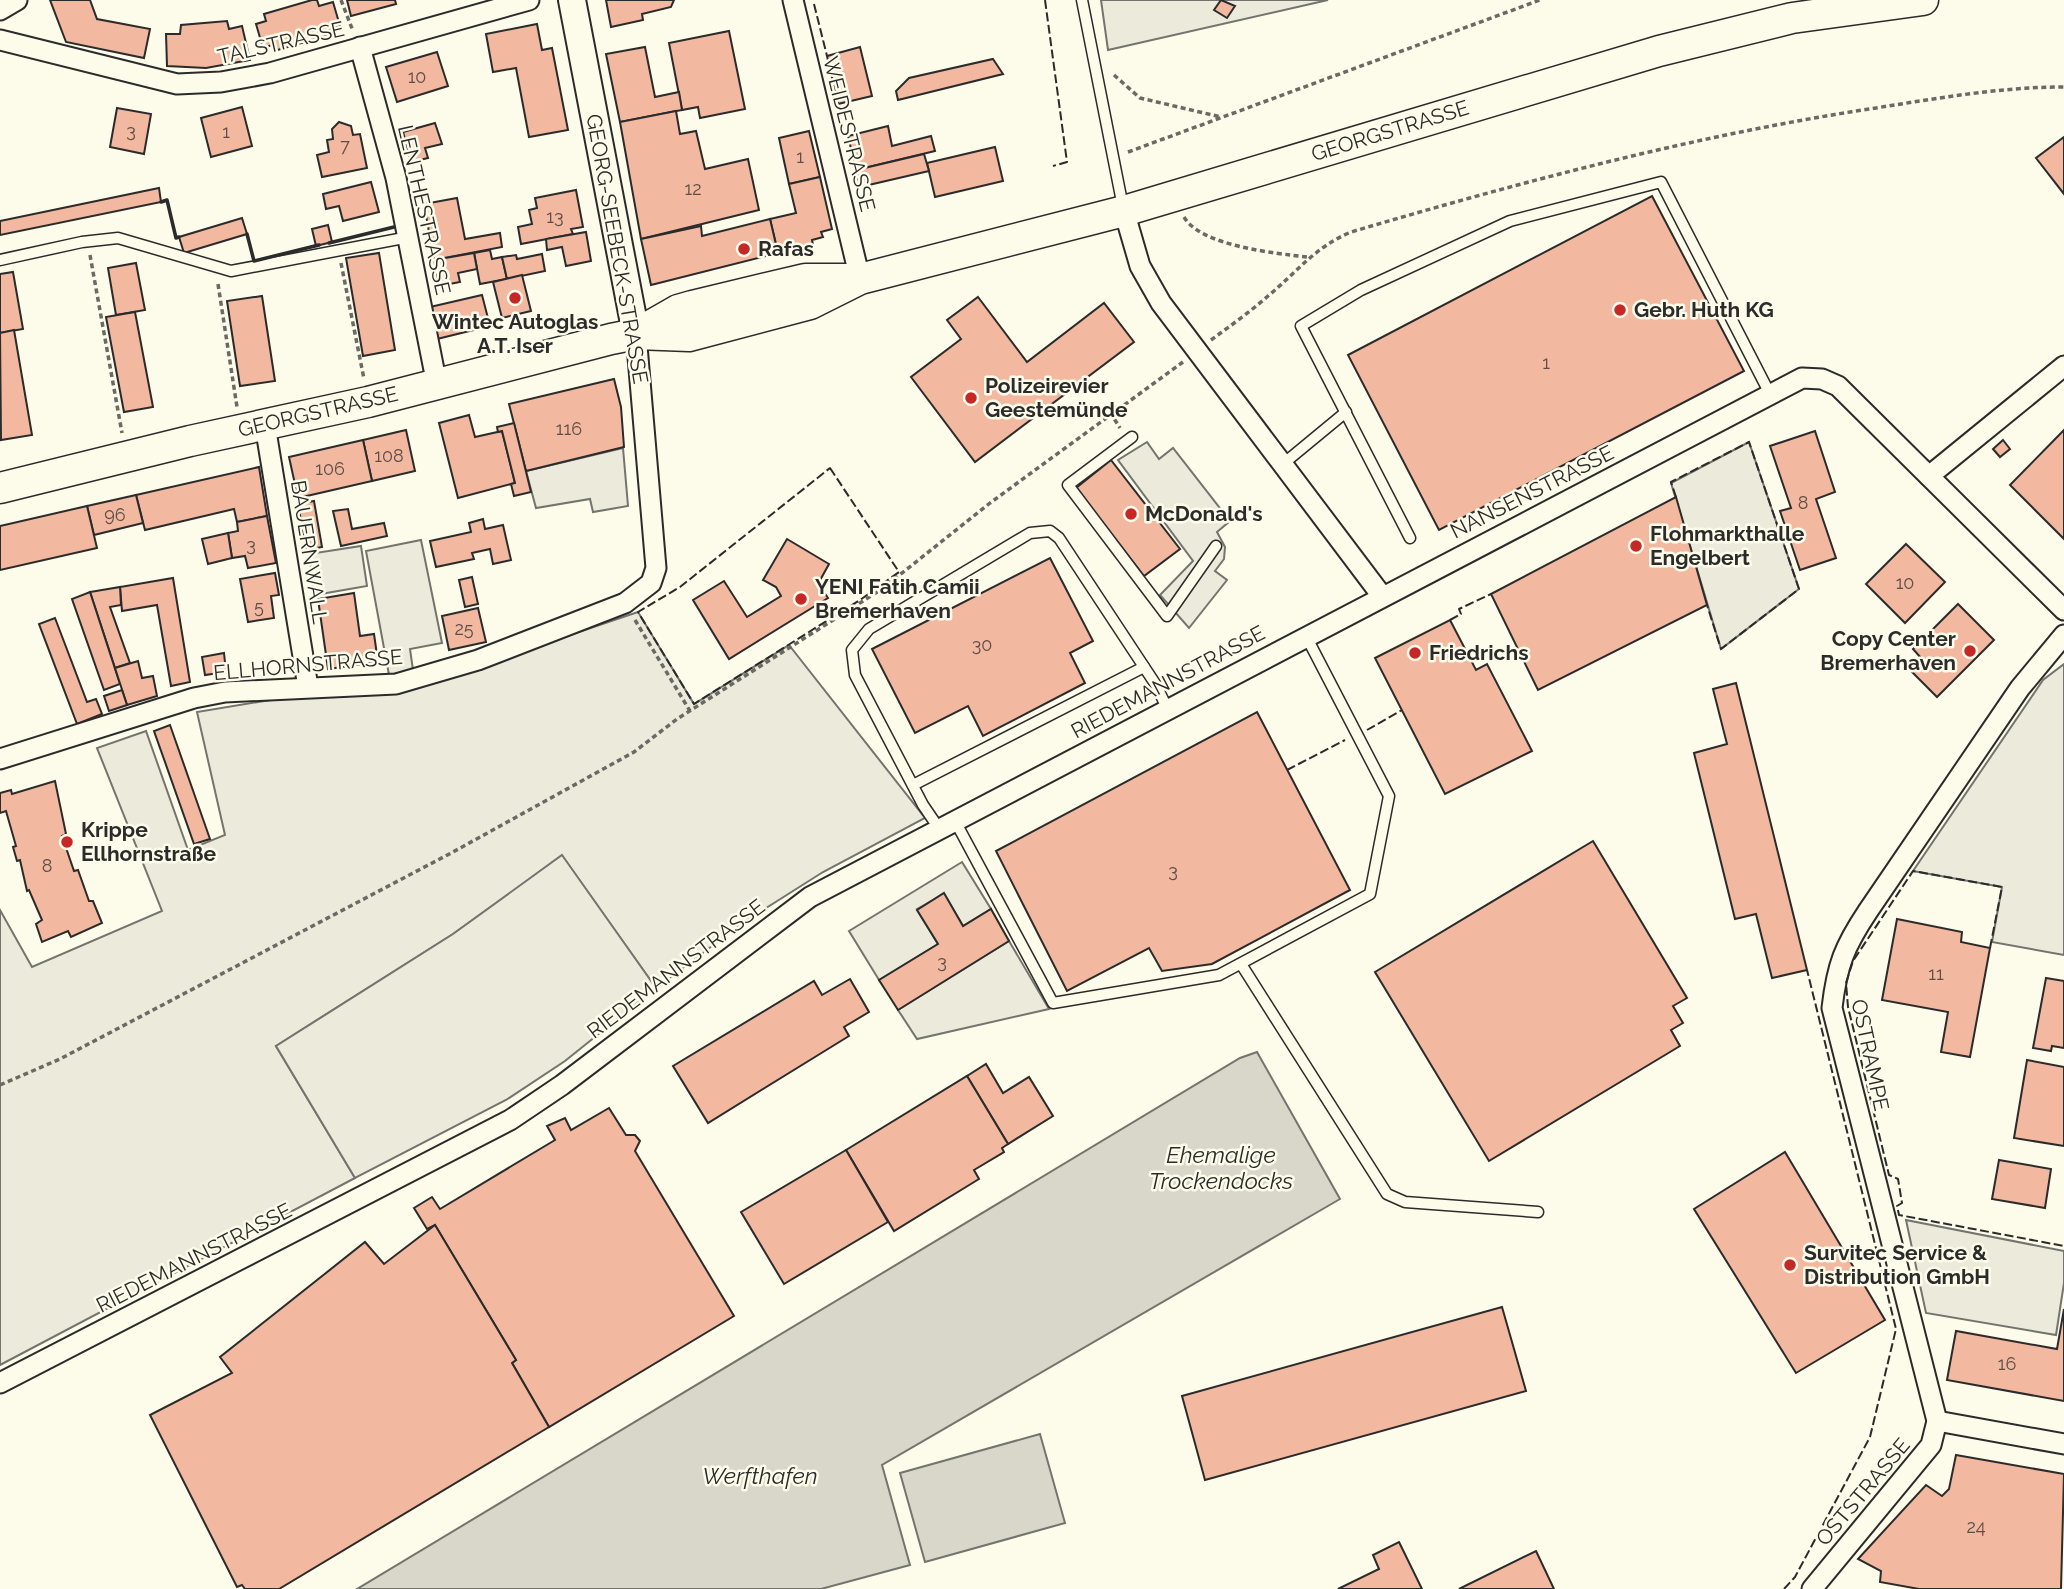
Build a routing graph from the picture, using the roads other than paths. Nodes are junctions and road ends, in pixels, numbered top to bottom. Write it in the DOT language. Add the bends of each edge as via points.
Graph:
graph roads {
  1 [pos="17,0"];
  2 [pos="528,0"];
  3 [pos="572,0"];
  4 [pos="793,0"];
  5 [pos="1082,0"];
  6 [pos="1923,0"];
  7 [pos="0,10"];
  8 [pos="0,40"];
  9 [pos="360,47"];
  10 [pos="1124,211"];
  11 [pos="409,237"];
  12 [pos="0,260"];
  13 [pos="860,279"];
  14 [pos="636,334"];
  15 [pos="2064,366"];
  16 [pos="436,385"];
  17 [pos="1770,394"];
  18 [pos="1346,412"];
  19 [pos="253,428"];
  20 [pos="1132,437"];
  21 [pos="1283,464"];
  22 [pos="1929,476"];
  23 [pos="0,488"];
  24 [pos="1410,537"];
  25 [pos="1216,546"];
  26 [pos="651,583"];
  27 [pos="1382,596"];
  28 [pos="2064,610"];
  29 [pos="2064,635"];
  30 [pos="1306,636"];
  31 [pos="1144,667"];
  32 [pos="309,687"];
  33 [pos="1167,708"];
  34 [pos="0,759"];
  35 [pos="913,785"];
  36 [pos="946,823"];
  37 [pos="1241,964"];
  38 [pos="1538,1212"];
  39 [pos="0,1383"];
  40 [pos="1937,1421"];
  41 [pos="2064,1444"];
  42 [pos="1811,1589"];
  1 -- 7 [label="street"];
  2 -- 9 [label="street, TALSTRASSE"];
  3 -- 14 [label="street, GEORG-SEEBECK-STRASSE"];
  4 -- 13 [label="street, WEIDESTRASSE"];
  5 -- 10 [label="lane"];
  6 -- 10 [label="main road, GEORGSTRASSE" via="1792,18 1659,51"];
  8 -- 9 [label="street, TALSTRASSE" via="177,83 221,82 270,73"];
  9 -- 11 [label="street, LENTHESTRASSE"];
  10 -- 13 [label="main road, GEORGSTRASSE"];
  10 -- 21 [label="street" via="1132,245 1150,286"];
  11 -- 12 [label="lane" via="231,271 118,238"];
  11 -- 16 [label="street, LENTHESTRASSE"];
  13 -- 14 [label="main road, GEORGSTRASSE" via="805,279 692,306"];
  14 -- 16 [label="main road, GEORGSTRASSE"];
  14 -- 26 [label="street, GEORG-SEEBECK-STRASSE" via="656,568"];
  15 -- 22 [label="street"];
  16 -- 19 [label="main road, GEORGSTRASSE"];
  17 -- 18 [label="lane" via="1661,182 1510,221 1362,289 1301,326"];
  17 -- 22 [label="street, NANSENSTRASSE" via="1802,378 1838,386"];
  17 -- 27 [label="street, NANSENSTRASSE"];
  18 -- 21 [label="lane"];
  18 -- 24 [label="lane"];
  19 -- 23 [label="main road, GEORGSTRASSE"];
  19 -- 32 [label="street, BAUERNWALL"];
  20 -- 25 [label="lane" via="1068,485 1167,616"];
  21 -- 27 [label="street"];
  22 -- 28 [label="street, NANSENSTRASSE"];
  26 -- 32 [label="street, ELLHORNSTRASSE" via="625,603 478,660 396,684"];
  27 -- 30 [label="street, RIEDEMANNSTRASSE"];
  29 -- 40 [label="street, OSTRAMPE" via="2020,688 1844,946 1836,971 1832,1008"];
  30 -- 33 [label="street, RIEDEMANNSTRASSE"];
  30 -- 37 [label="lane" via="1389,796 1370,894"];
  31 -- 33 [label="lane"];
  31 -- 35 [label="lane"];
  31 -- 35 [label="lane" via="1059,538 1050,531 1030,533 869,629 852,650 855,675"];
  32 -- 34 [label="street, ELLHORNSTRASSE" via="194,698"];
  33 -- 36 [label="street, RIEDEMANNSTRASSE"];
  35 -- 36 [label="lane"];
  36 -- 37 [label="lane" via="1054,1003 1219,975"];
  36 -- 39 [label="street, RIEDEMANNSTRASSE" via="810,897 510,1120"];
  37 -- 38 [label="lane" via="1387,1194 1405,1202"];
  40 -- 41 [label="street"];
  40 -- 42 [label="street, OSTSTRASSE" via="1931,1445"];
}
